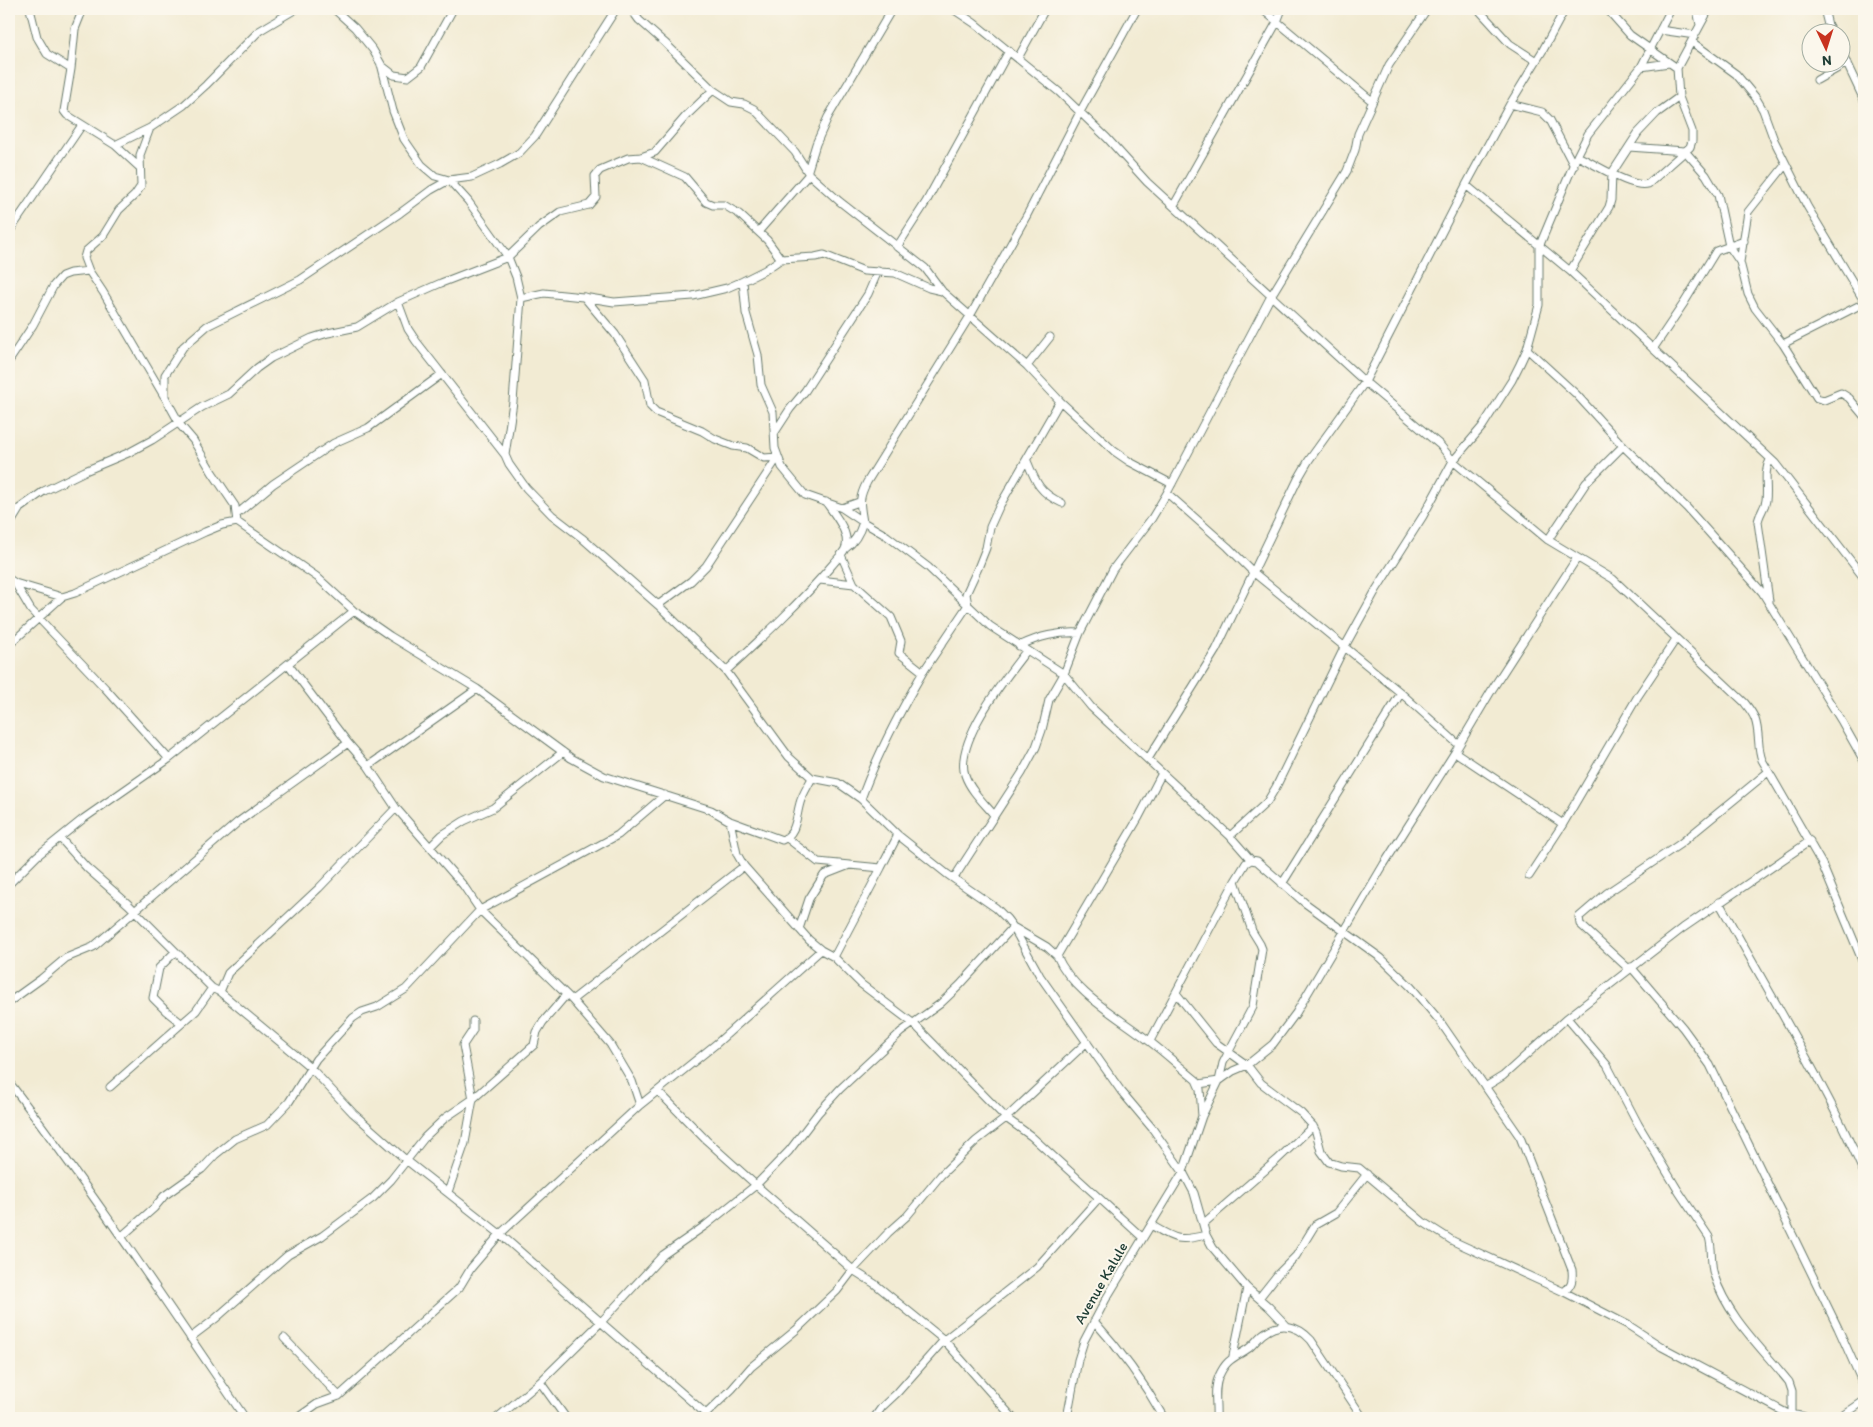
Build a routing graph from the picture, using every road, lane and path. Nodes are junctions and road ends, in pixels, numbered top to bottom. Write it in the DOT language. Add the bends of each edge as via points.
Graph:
graph roads {
  1 [pos="30,9"];
  2 [pos="83,9"];
  3 [pos="296,9"];
  4 [pos="334,9"];
  5 [pos="454,9"];
  6 [pos="616,9"];
  7 [pos="631,9"];
  8 [pos="892,9"];
  9 [pos="953,9"];
  10 [pos="1045,9"];
  11 [pos="1137,9"];
  12 [pos="1262,9"];
  13 [pos="1282,9"];
  14 [pos="1427,9"];
  15 [pos="1478,9"];
  16 [pos="1565,9"];
  17 [pos="1607,9"];
  18 [pos="1671,9"];
  19 [pos="1697,9"];
  20 [pos="1709,9"];
  21 [pos="1824,9"];
  22 [pos="1277,22"];
  23 [pos="1827,22"];
  24 [pos="1700,24"];
  25 [pos="1660,30"];
  26 [pos="1693,38"];
  27 [pos="1649,49"];
  28 [pos="1010,51"];
  29 [pos="1018,58"];
  30 [pos="1536,61"];
  31 [pos="1669,63"];
  32 [pos="381,64"];
  33 [pos="1641,67"];
  34 [pos="1677,68"];
  35 [pos="71,69"];
  36 [pos="1850,70"];
  37 [pos="1831,72"];
  38 [pos="1817,80"];
  39 [pos="713,90"];
  40 [pos="1679,98"];
  41 [pos="1864,100"];
  42 [pos="1372,101"];
  43 [pos="1510,104"];
  44 [pos="1080,112"];
  45 [pos="82,125"];
  46 [pos="150,128"];
  47 [pos="115,145"];
  48 [pos="1629,146"];
  49 [pos="1685,151"];
  50 [pos="1577,156"];
  51 [pos="642,157"];
  52 [pos="1786,164"];
  53 [pos="1574,166"];
  54 [pos="139,167"];
  55 [pos="809,172"];
  56 [pos="1612,172"];
  57 [pos="449,180"];
  58 [pos="1466,185"];
  59 [pos="1174,205"];
  60 [pos="9,232"];
  61 [pos="759,232"];
  62 [pos="1744,241"];
  63 [pos="1729,246"];
  64 [pos="897,247"];
  65 [pos="1539,247"];
  66 [pos="508,258"];
  67 [pos="781,259"];
  68 [pos="1740,262"];
  69 [pos="89,271"];
  70 [pos="878,271"];
  71 [pos="1570,271"];
  72 [pos="742,281"];
  73 [pos="942,291"];
  74 [pos="1271,296"];
  75 [pos="583,297"];
  76 [pos="521,298"];
  77 [pos="398,302"];
  78 [pos="1864,302"];
  79 [pos="970,316"];
  80 [pos="1050,337"];
  81 [pos="1783,344"];
  82 [pos="1527,349"];
  83 [pos="1653,349"];
  84 [pos="9,361"];
  85 [pos="1027,366"];
  86 [pos="442,374"];
  87 [pos="1365,382"];
  88 [pos="165,398"];
  89 [pos="1060,401"];
  90 [pos="1864,416"];
  91 [pos="179,422"];
  92 [pos="775,432"];
  93 [pos="1623,446"];
  94 [pos="505,455"];
  95 [pos="778,458"];
  96 [pos="1770,460"];
  97 [pos="1027,461"];
  98 [pos="1453,462"];
  99 [pos="1172,484"];
  100 [pos="1168,493"];
  101 [pos="826,502"];
  102 [pos="860,502"];
  103 [pos="1062,503"];
  104 [pos="842,508"];
  105 [pos="237,518"];
  106 [pos="863,522"];
  107 [pos="9,526"];
  108 [pos="1548,540"];
  109 [pos="846,548"];
  110 [pos="841,555"];
  111 [pos="1577,558"];
  112 [pos="1253,572"];
  113 [pos="1864,578"];
  114 [pos="820,580"];
  115 [pos="12,581"];
  116 [pos="854,584"];
  117 [pos="62,597"];
  118 [pos="658,605"];
  119 [pos="968,605"];
  120 [pos="1770,606"];
  121 [pos="354,611"];
  122 [pos="39,618"];
  123 [pos="1080,633"];
  124 [pos="1676,640"];
  125 [pos="9,645"];
  126 [pos="1019,646"];
  127 [pos="1344,648"];
  128 [pos="1027,650"];
  129 [pos="288,664"];
  130 [pos="726,671"];
  131 [pos="923,672"];
  132 [pos="1064,674"];
  133 [pos="477,689"];
  134 [pos="1401,693"];
  135 [pos="348,743"];
  136 [pos="1459,745"];
  137 [pos="563,752"];
  138 [pos="1455,752"];
  139 [pos="169,758"];
  140 [pos="1148,760"];
  141 [pos="1864,761"];
  142 [pos="368,766"];
  143 [pos="1768,772"];
  144 [pos="1162,774"];
  145 [pos="812,778"];
  146 [pos="665,795"];
  147 [pos="861,799"];
  148 [pos="396,808"];
  149 [pos="994,815"];
  150 [pos="730,821"];
  151 [pos="1564,824"];
  152 [pos="898,835"];
  153 [pos="1230,836"];
  154 [pos="60,838"];
  155 [pos="787,838"];
  156 [pos="1810,841"];
  157 [pos="430,847"];
  158 [pos="1251,860"];
  159 [pos="818,862"];
  160 [pos="849,865"];
  161 [pos="744,866"];
  162 [pos="880,868"];
  163 [pos="824,875"];
  164 [pos="1529,876"];
  165 [pos="954,878"];
  166 [pos="1235,880"];
  167 [pos="9,884"];
  168 [pos="1282,884"];
  169 [pos="1719,902"];
  170 [pos="480,910"];
  171 [pos="135,911"];
  172 [pos="1013,927"];
  173 [pos="799,929"];
  174 [pos="1344,930"];
  175 [pos="821,950"];
  176 [pos="175,952"];
  177 [pos="1057,956"];
  178 [pos="834,957"];
  179 [pos="1864,965"];
  180 [pos="1630,968"];
  181 [pos="212,988"];
  182 [pos="220,992"];
  183 [pos="1176,993"];
  184 [pos="569,997"];
  185 [pos="9,1002"];
  186 [pos="1567,1018"];
  187 [pos="473,1021"];
  188 [pos="181,1023"];
  189 [pos="914,1024"];
  190 [pos="1150,1041"];
  191 [pos="1087,1042"];
  192 [pos="1228,1053"];
  193 [pos="1247,1065"];
  194 [pos="310,1068"];
  195 [pos="1219,1081"];
  196 [pos="9,1082"];
  197 [pos="1199,1084"];
  198 [pos="110,1086"];
  199 [pos="1485,1087"];
  200 [pos="658,1091"];
  201 [pos="472,1099"];
  202 [pos="640,1105"];
  203 [pos="1202,1116"];
  204 [pos="1006,1118"];
  205 [pos="1313,1126"];
  206 [pos="406,1160"];
  207 [pos="1183,1172"];
  208 [pos="1864,1173"];
  209 [pos="1367,1174"];
  210 [pos="756,1185"];
  211 [pos="448,1192"];
  212 [pos="1099,1198"];
  213 [pos="1203,1224"];
  214 [pos="1151,1225"];
  215 [pos="500,1234"];
  216 [pos="1206,1235"];
  217 [pos="121,1236"];
  218 [pos="1143,1238"];
  219 [pos="853,1270"];
  220 [pos="1247,1288"];
  221 [pos="1564,1292"];
  222 [pos="1259,1298"];
  223 [pos="1094,1321"];
  224 [pos="601,1322"];
  225 [pos="1286,1325"];
  226 [pos="190,1338"];
  227 [pos="284,1338"];
  228 [pos="944,1340"];
  229 [pos="1234,1356"];
  230 [pos="540,1382"];
  231 [pos="1864,1386"];
  232 [pos="339,1396"];
  233 [pos="1864,1401"];
  234 [pos="704,1416"];
  235 [pos="1790,1417"];
  236 [pos="244,1418"];
  237 [pos="297,1418"];
  238 [pos="497,1418"];
  239 [pos="566,1418"];
  240 [pos="874,1418"];
  241 [pos="1013,1418"];
  242 [pos="1067,1418"];
  243 [pos="1164,1418"];
  244 [pos="1216,1418"];
  245 [pos="1363,1418"];
  246 [pos="1803,1418"];
  247 [pos="1838,1418"];
  1 -- 35 [label="street" via="37,37 47,54"];
  2 -- 35 [label="street" via="75,29"];
  3 -- 46 [label="street" via="259,31 206,85"];
  4 -- 32 [label="street" via="355,28"];
  5 -- 32 [label="street" via="421,67 408,77 394,75"];
  6 -- 57 [label="street" via="535,136 518,153 472,177"];
  7 -- 39 [label="street"];
  8 -- 55 [label="street" via="828,117 816,144"];
  9 -- 28 [label="street"];
  10 -- 29 [label="street"];
  11 -- 44 [label="street"];
  12 -- 22 [label="street"];
  13 -- 22 [label="street"];
  14 -- 42 [label="street" via="1389,64"];
  15 -- 30 [label="street" via="1510,44"];
  16 -- 30 [label="street"];
  17 -- 27 [label="street" via="1630,35"];
  18 -- 25 [label="street"];
  19 -- 24 [label="street"];
  20 -- 24 [label="street"];
  21 -- 23 [label="street"];
  22 -- 42 [label="street"];
  22 -- 59 [label="street"];
  24 -- 26 [label="street"];
  25 -- 26 [label="street"];
  25 -- 27 [label="street"];
  26 -- 34 [label="street"];
  26 -- 52 [label="street" via="1736,74 1756,98"];
  27 -- 31 [label="street"];
  27 -- 33 [label="street"];
  28 -- 29 [label="street"];
  28 -- 64 [label="street" via="926,202"];
  29 -- 44 [label="street"];
  30 -- 43 [label="street"];
  31 -- 33 [label="street"];
  31 -- 34 [label="street"];
  32 -- 57 [label="street" via="404,140 422,165 435,176"];
  33 -- 50 [label="street" via="1588,134"];
  34 -- 40 [label="street"];
  35 -- 45 [label="street" via="64,111"];
  36 -- 41 [label="street"];
  37 -- 38 [label="street"];
  39 -- 51 [label="street" via="655,152"];
  39 -- 55 [label="street" via="731,102 754,110 795,152"];
  40 -- 48 [label="street" via="1648,122"];
  40 -- 49 [label="street" via="1692,131 1690,147"];
  42 -- 74 [label="street" via="1347,171"];
  43 -- 53 [label="street" via="1542,112 1550,120"];
  43 -- 58 [label="street"];
  44 -- 59 [label="street" via="1147,182"];
  44 -- 79 [label="street"];
  45 -- 47 [label="street"];
  45 -- 60 [label="street"];
  46 -- 47 [label="street"];
  46 -- 54 [label="street"];
  47 -- 54 [label="street"];
  48 -- 49 [label="street"];
  48 -- 56 [label="street"];
  49 -- 56 [label="street" via="1648,184 1624,180"];
  49 -- 63 [label="street" via="1718,195"];
  50 -- 53 [label="street"];
  50 -- 56 [label="street"];
  51 -- 61 [label="street" via="685,177 706,202 724,205"];
  51 -- 66 [label="street" via="628,158 600,170 595,176 596,197 589,206 560,212 539,227"];
  52 -- 62 [label="street" via="1748,212"];
  52 -- 78 [label="street" via="1818,226"];
  53 -- 65 [label="street"];
  54 -- 69 [label="street" via="141,186 103,236 86,251 84,258"];
  55 -- 61 [label="street"];
  55 -- 64 [label="street" via="839,201"];
  56 -- 71 [label="street" via="1609,207"];
  57 -- 66 [label="street"];
  57 -- 88 [label="street" via="300,280 207,326 183,347 170,366 165,375"];
  58 -- 65 [label="street"];
  58 -- 87 [label="street"];
  59 -- 74 [label="street"];
  61 -- 67 [label="street"];
  62 -- 63 [label="street"];
  62 -- 68 [label="street"];
  63 -- 68 [label="street"];
  63 -- 83 [label="street" via="1713,254"];
  64 -- 73 [label="street" via="925,268"];
  65 -- 71 [label="street"];
  65 -- 82 [label="street" via="1540,298"];
  66 -- 76 [label="street"];
  66 -- 77 [label="street"];
  67 -- 70 [label="street" via="824,255 864,271"];
  67 -- 72 [label="street"];
  68 -- 81 [label="street" via="1755,308"];
  69 -- 84 [label="street" via="62,276 54,285"];
  69 -- 88 [label="street"];
  70 -- 73 [label="street" via="895,273"];
  70 -- 92 [label="street" via="868,294"];
  71 -- 83 [label="street"];
  72 -- 75 [label="street" via="693,296 614,302"];
  72 -- 92 [label="street" via="746,313 758,355 760,385 773,412"];
  73 -- 79 [label="street"];
  74 -- 87 [label="street"];
  74 -- 99 [label="street"];
  75 -- 76 [label="street" via="544,293"];
  75 -- 95 [label="street" via="615,334 645,380 650,406 656,412 715,439 747,448 764,458"];
  76 -- 94 [label="street" via="513,402"];
  77 -- 86 [label="street" via="408,328"];
  77 -- 91 [label="street" via="357,327 312,338 271,358 229,394"];
  78 -- 81 [label="street"];
  79 -- 85 [label="street"];
  79 -- 102 [label="street" via="867,482"];
  80 -- 85 [label="street"];
  81 -- 90 [label="street" via="1817,398 1824,400 1846,394"];
  82 -- 93 [label="street" via="1576,394"];
  82 -- 98 [label="street" via="1482,427"];
  83 -- 96 [label="street"];
  85 -- 89 [label="street"];
  86 -- 94 [label="street"];
  86 -- 105 [label="street" via="368,428 334,443 273,484"];
  87 -- 98 [label="street" via="1440,445"];
  87 -- 112 [label="street" via="1309,460"];
  88 -- 91 [label="street"];
  89 -- 97 [label="street"];
  89 -- 99 [label="street" via="1130,462"];
  91 -- 105 [label="street" via="226,491 235,506"];
  91 -- 107 [label="street" via="128,453 44,490 20,508"];
  92 -- 95 [label="street"];
  93 -- 108 [label="street" via="1586,483"];
  93 -- 120 [label="street" via="1709,532 1762,592"];
  94 -- 118 [label="street" via="526,488 552,515"];
  95 -- 101 [label="street" via="805,495"];
  95 -- 118 [label="street" via="706,566"];
  96 -- 113 [label="street"];
  96 -- 120 [label="street" via="1766,472 1766,499 1758,522"];
  97 -- 103 [label="street" via="1042,491"];
  97 -- 119 [label="street" via="990,526 986,548 966,594"];
  98 -- 108 [label="street"];
  98 -- 127 [label="street"];
  99 -- 100 [label="street"];
  100 -- 112 [label="street"];
  100 -- 123 [label="street" via="1113,569"];
  101 -- 104 [label="street"];
  101 -- 109 [label="street" via="842,527"];
  102 -- 104 [label="street"];
  102 -- 106 [label="street"];
  104 -- 106 [label="street"];
  105 -- 117 [label="street"];
  105 -- 121 [label="street" via="318,577"];
  106 -- 109 [label="street"];
  106 -- 119 [label="street" via="928,566"];
  108 -- 111 [label="street"];
  109 -- 110 [label="street"];
  110 -- 114 [label="street"];
  110 -- 116 [label="street"];
  111 -- 124 [label="street" via="1613,579"];
  111 -- 136 [label="street"];
  112 -- 127 [label="street"];
  112 -- 140 [label="street" via="1216,650"];
  114 -- 116 [label="street"];
  114 -- 130 [label="street"];
  115 -- 117 [label="street"];
  115 -- 122 [label="street"];
  116 -- 131 [label="street" via="891,617 900,641 899,653"];
  117 -- 122 [label="street"];
  118 -- 130 [label="street"];
  119 -- 126 [label="street" via="990,626"];
  119 -- 131 [label="street"];
  120 -- 141 [label="street"];
  121 -- 129 [label="street"];
  121 -- 133 [label="street"];
  122 -- 125 [label="street"];
  122 -- 139 [label="street"];
  123 -- 126 [label="street" via="1051,633"];
  123 -- 132 [label="street"];
  124 -- 143 [label="street" via="1744,702 1755,717 1759,751"];
  124 -- 151 [label="street" via="1634,702"];
  126 -- 128 [label="street"];
  127 -- 134 [label="street"];
  127 -- 153 [label="street" via="1267,802"];
  128 -- 132 [label="street"];
  128 -- 149 [label="street" via="989,701 965,756 964,772 970,786"];
  129 -- 135 [label="street"];
  129 -- 139 [label="street"];
  130 -- 145 [label="street" via="789,757"];
  131 -- 147 [label="street" via="882,746"];
  132 -- 140 [label="street" via="1091,707"];
  132 -- 149 [label="street" via="1049,700 1036,747"];
  133 -- 137 [label="street"];
  133 -- 142 [label="street"];
  134 -- 136 [label="street"];
  134 -- 168 [label="street"];
  135 -- 142 [label="street"];
  135 -- 171 [label="street" via="238,822"];
  136 -- 138 [label="street"];
  137 -- 146 [label="street" via="604,776"];
  137 -- 157 [label="street" via="493,808 464,820"];
  138 -- 151 [label="street"];
  138 -- 174 [label="street"];
  139 -- 154 [label="street"];
  140 -- 144 [label="street"];
  142 -- 148 [label="street"];
  143 -- 156 [label="street"];
  143 -- 180 [label="street" via="1680,844 1607,893 1579,917 1580,924"];
  144 -- 153 [label="street"];
  144 -- 177 [label="street"];
  145 -- 147 [label="street" via="838,783"];
  145 -- 155 [label="street" via="800,802 796,825"];
  146 -- 150 [label="street" via="711,810"];
  146 -- 170 [label="street" via="618,835"];
  147 -- 152 [label="street"];
  148 -- 157 [label="street"];
  148 -- 182 [label="street" via="319,888 228,973"];
  149 -- 165 [label="street"];
  150 -- 155 [label="street" via="776,839"];
  150 -- 161 [label="street" via="737,854"];
  151 -- 164 [label="street"];
  152 -- 162 [label="street"];
  152 -- 165 [label="street"];
  153 -- 158 [label="street"];
  154 -- 167 [label="street"];
  154 -- 171 [label="street" via="103,884"];
  155 -- 159 [label="street"];
  156 -- 169 [label="street"];
  156 -- 179 [label="street"];
  157 -- 170 [label="street"];
  158 -- 166 [label="street"];
  158 -- 168 [label="street"];
  159 -- 160 [label="street"];
  159 -- 163 [label="street"];
  160 -- 162 [label="street"];
  160 -- 163 [label="street"];
  161 -- 173 [label="street"];
  161 -- 184 [label="street"];
  162 -- 178 [label="street"];
  163 -- 173 [label="street" via="809,899"];
  165 -- 172 [label="street" via="996,908"];
  166 -- 183 [label="street"];
  166 -- 192 [label="street, Avenue Kalule" via="1252,931 1262,949 1253,1006"];
  168 -- 174 [label="street"];
  169 -- 180 [label="street"];
  169 -- 208 [label="street" via="1822,1085"];
  170 -- 184 [label="street"];
  170 -- 194 [label="street" via="406,989 353,1018"];
  171 -- 176 [label="street"];
  171 -- 185 [label="street" via="93,947 66,958"];
  172 -- 177 [label="street"];
  172 -- 189 [label="street" via="960,985"];
  172 -- 191 [label="street" via="1040,976"];
  173 -- 175 [label="street"];
  174 -- 193 [label="street" via="1296,1013 1272,1044"];
  174 -- 199 [label="street" via="1381,958 1411,987"];
  175 -- 178 [label="street"];
  175 -- 200 [label="street" via="724,1038"];
  176 -- 181 [label="street"];
  176 -- 188 [label="street" via="159,968 153,998"];
  177 -- 190 [label="street" via="1067,973 1096,1003"];
  178 -- 189 [label="street" via="861,984"];
  180 -- 186 [label="street"];
  180 -- 231 [label="street" via="1683,1028 1710,1065"];
  181 -- 182 [label="street"];
  181 -- 188 [label="street" via="196,1011"];
  182 -- 194 [label="street"];
  183 -- 190 [label="street"];
  183 -- 192 [label="street" via="1209,1035"];
  184 -- 201 [label="street" via="543,1022 534,1045"];
  184 -- 202 [label="street" via="610,1044 632,1081"];
  186 -- 199 [label="street" via="1504,1076"];
  186 -- 235 [label="street" via="1607,1065 1638,1124 1710,1237 1714,1277 1735,1319 1789,1382 1792,1391"];
  187 -- 201 [label="street" via="473,1030 463,1045"];
  188 -- 198 [label="street"];
  189 -- 204 [label="street"];
  189 -- 210 [label="street" via="901,1032 840,1089 790,1151"];
  190 -- 197 [label="street"];
  191 -- 204 [label="street"];
  191 -- 207 [label="street"];
  192 -- 193 [label="street"];
  192 -- 195 [label="street, Avenue Kalule"];
  193 -- 195 [label="street"];
  193 -- 205 [label="street" via="1261,1084 1301,1113"];
  194 -- 206 [label="street" via="353,1113"];
  194 -- 217 [label="street" via="289,1102 267,1125 235,1139 202,1169 164,1196"];
  195 -- 197 [label="street"];
  195 -- 203 [label="street, Avenue Kalule"];
  196 -- 217 [label="street"];
  197 -- 203 [label="street"];
  199 -- 221 [label="street" via="1520,1137 1569,1262 1573,1279"];
  200 -- 202 [label="street"];
  200 -- 210 [label="street"];
  201 -- 206 [label="street" via="445,1118"];
  201 -- 211 [label="street" via="465,1142"];
  202 -- 215 [label="street"];
  203 -- 207 [label="street, Avenue Kalule"];
  204 -- 212 [label="street" via="1031,1136"];
  204 -- 219 [label="street" via="941,1175 907,1216"];
  205 -- 209 [label="street" via="1321,1151 1329,1162 1359,1168"];
  205 -- 213 [label="street"];
  206 -- 211 [label="street"];
  206 -- 226 [label="street" via="373,1198 322,1236 288,1255"];
  207 -- 213 [label="street" via="1194,1193"];
  207 -- 214 [label="street, Avenue Kalule"];
  209 -- 221 [label="street" via="1423,1222 1453,1241"];
  209 -- 222 [label="street" via="1336,1212 1315,1225 1296,1256"];
  210 -- 219 [label="street"];
  210 -- 224 [label="street" via="663,1255"];
  211 -- 215 [label="street"];
  212 -- 218 [label="street"];
  212 -- 228 [label="street" via="1036,1267"];
  213 -- 216 [label="street"];
  214 -- 216 [label="street" via="1184,1240"];
  214 -- 218 [label="street, Avenue Kalule"];
  215 -- 224 [label="street"];
  215 -- 232 [label="street" via="471,1268 459,1288"];
  216 -- 220 [label="street"];
  217 -- 226 [label="street"];
  218 -- 223 [label="street, Avenue Kalule"];
  219 -- 228 [label="street"];
  219 -- 234 [label="street" via="823,1305 751,1367"];
  220 -- 222 [label="street"];
  220 -- 229 [label="street"];
  221 -- 235 [label="street"];
  222 -- 225 [label="street"];
  223 -- 242 [label="street, Avenue Kalule" via="1078,1360"];
  223 -- 243 [label="street" via="1122,1352"];
  224 -- 230 [label="street"];
  224 -- 234 [label="street"];
  225 -- 229 [label="street" via="1264,1333 1250,1347"];
  225 -- 245 [label="street" via="1303,1332 1310,1340"];
  226 -- 236 [label="street"];
  227 -- 232 [label="street"];
  228 -- 240 [label="street"];
  228 -- 241 [label="street"];
  229 -- 244 [label="street" via="1222,1370 1216,1385"];
  230 -- 238 [label="street"];
  230 -- 239 [label="street"];
  232 -- 237 [label="street" via="317,1404"];
  233 -- 247 [label="street"];
  235 -- 246 [label="street"];
}
